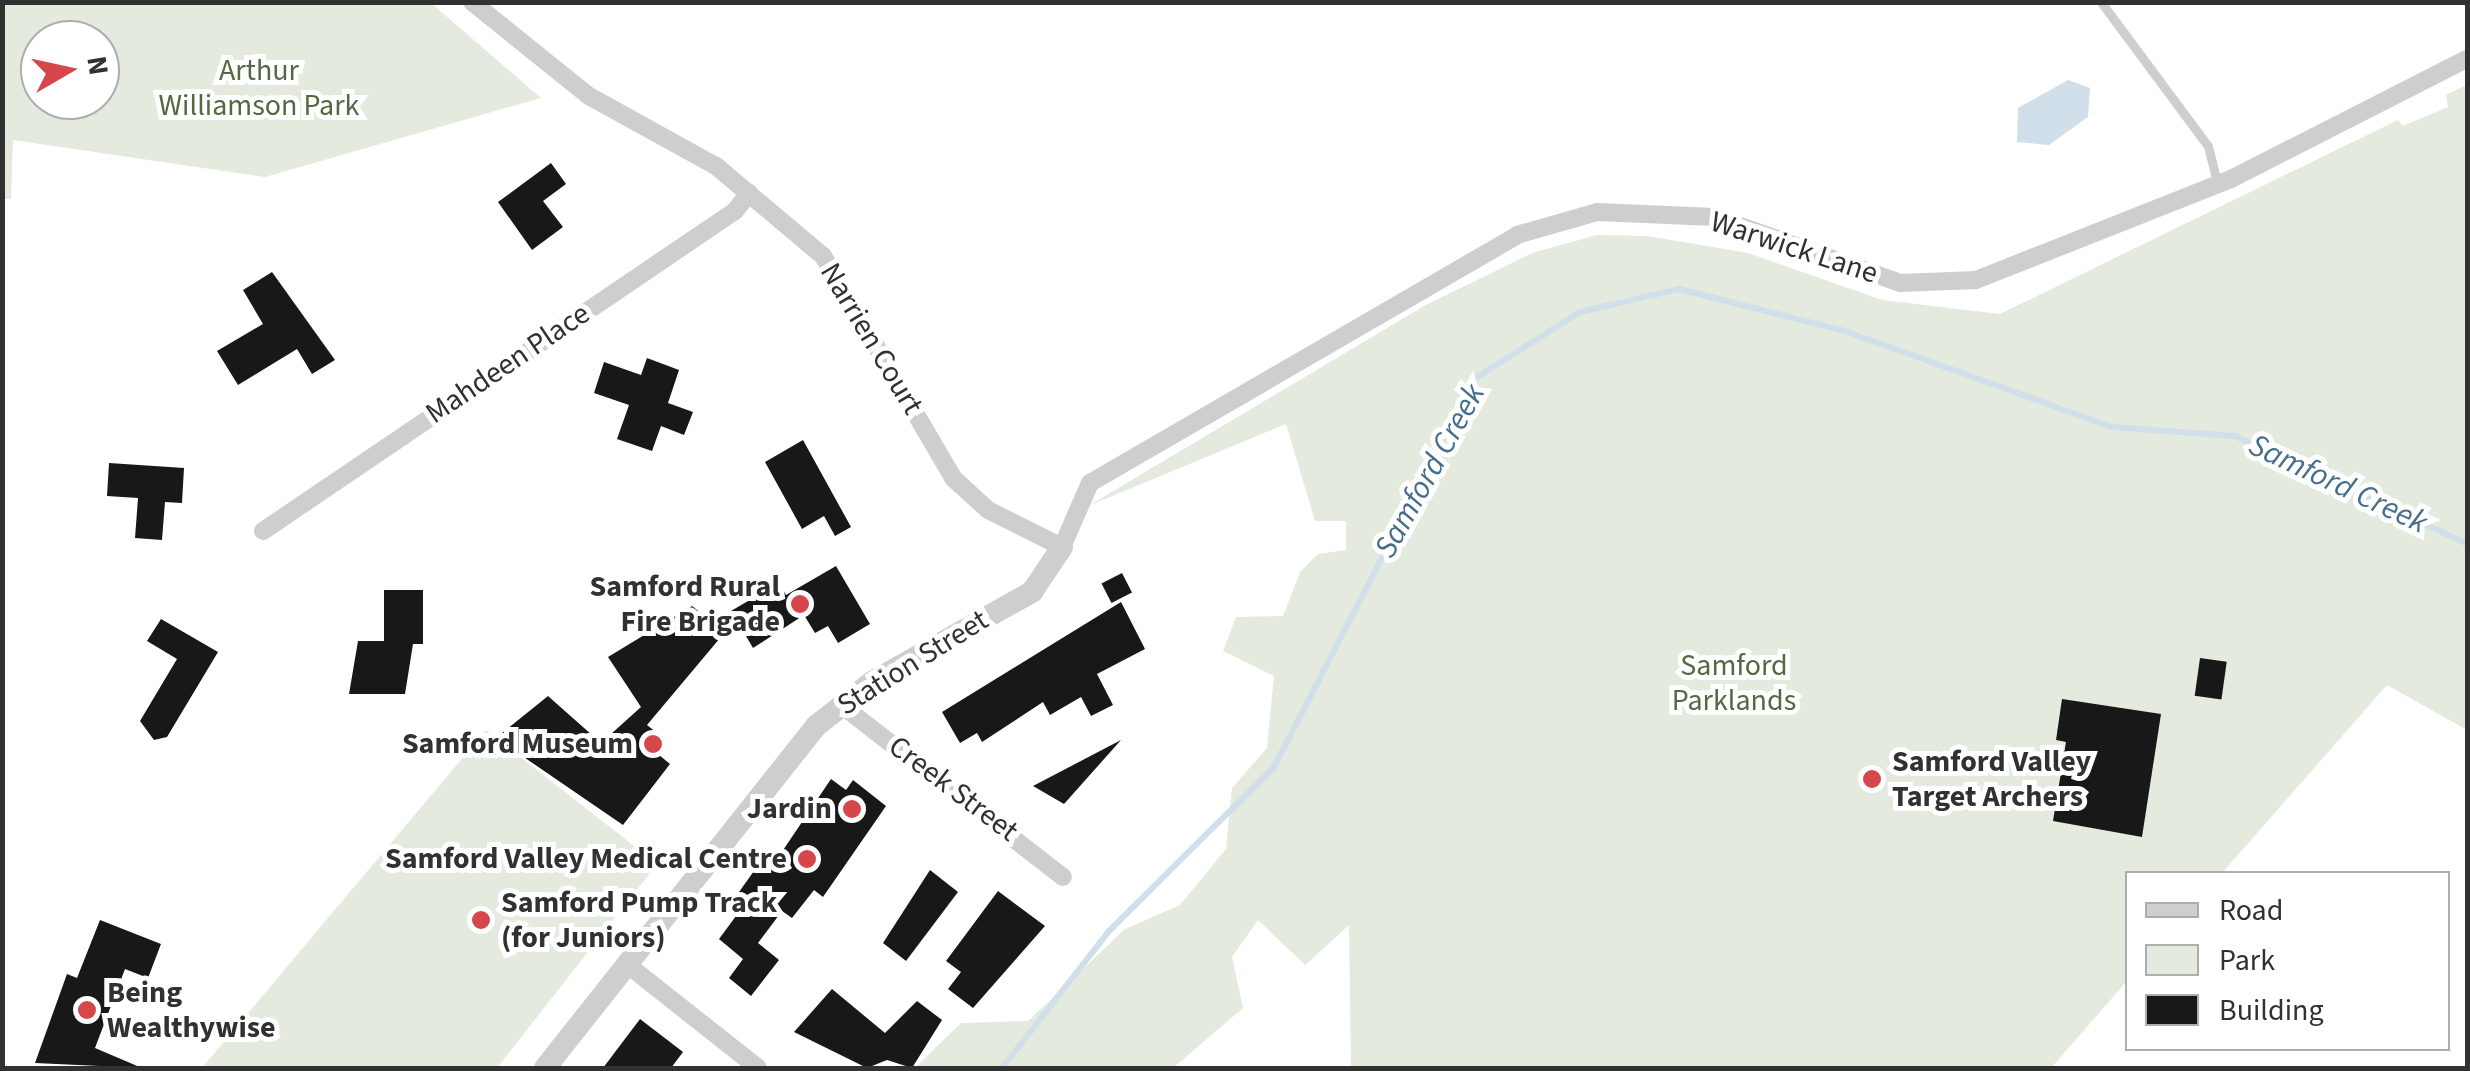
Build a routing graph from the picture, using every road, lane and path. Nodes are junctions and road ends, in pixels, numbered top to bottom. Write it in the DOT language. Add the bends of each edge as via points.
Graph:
graph roads {
  1 [pos="472,2"];
  2 [pos="2102,2"];
  3 [pos="2468,58"];
  4 [pos="2217,182"];
  5 [pos="749,193"];
  6 [pos="263,532"];
  7 [pos="1062,547"];
  8 [pos="840,704"];
  9 [pos="1064,877"];
  10 [pos="629,966"];
  11 [pos="546,1068"];
  12 [pos="758,1068"];
  1 -- 5 [label="street, Narrien Court" via="589,96"];
  2 -- 4 [label="lane" via="2208,146"];
  3 -- 4 [label="street, Warwick Lane"];
  4 -- 7 [label="street, Warwick Lane" via="1976,280 1900,282 1715,217 1597,212 1517,236 1090,483"];
  5 -- 6 [label="street, Mahdeen Place" via="735,212"];
  5 -- 7 [label="street, Narrien Court" via="822,256 953,478 988,510"];
  7 -- 8 [label="street, Station Street" via="1032,592"];
  8 -- 9 [label="street, Creek Street"];
  8 -- 10 [label="street, Station Street" via="799,744"];
  10 -- 11 [label="street, Station Street"];
  10 -- 12 [label="street"];
}
